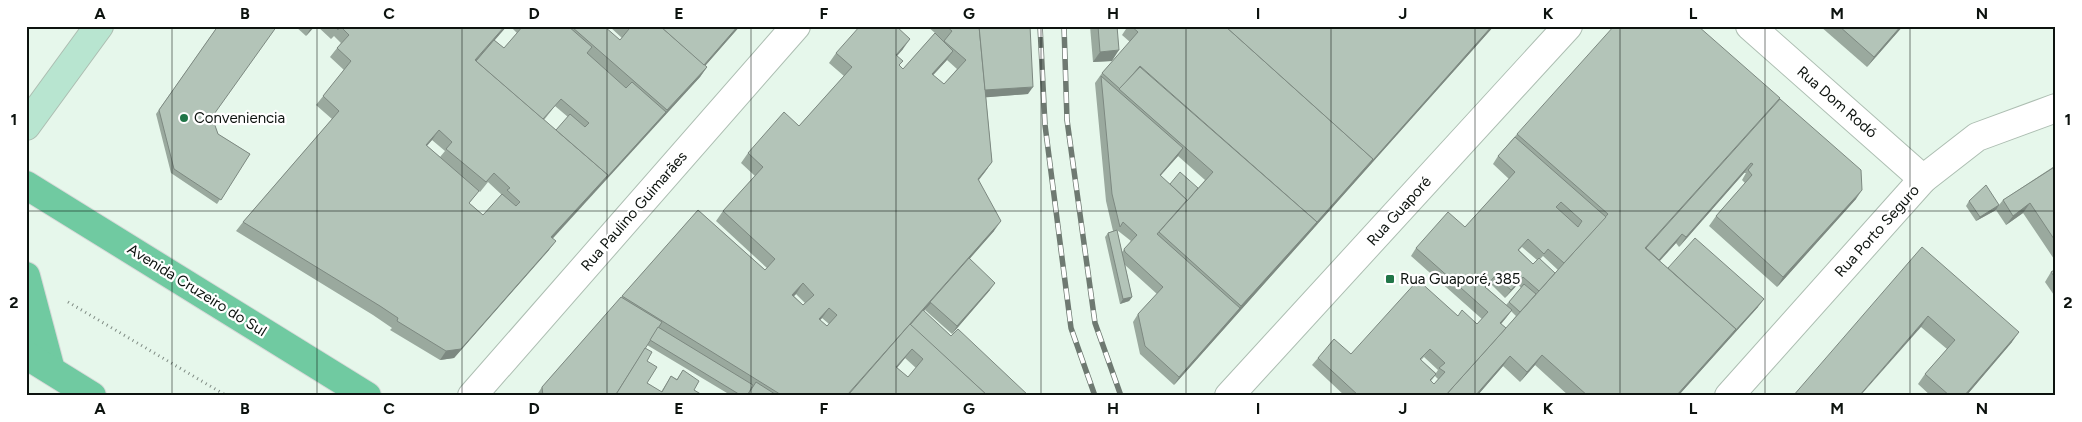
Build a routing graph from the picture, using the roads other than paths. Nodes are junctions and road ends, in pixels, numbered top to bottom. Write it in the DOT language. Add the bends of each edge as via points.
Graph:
graph roads {
  1 [pos="99,26"];
  2 [pos="796,26"];
  3 [pos="1568,26"];
  4 [pos="1750,26"];
  5 [pos="2056,108"];
  6 [pos="26,126"];
  7 [pos="1923,178"];
  8 [pos="26,185"];
  9 [pos="26,276"];
  10 [pos="26,356"];
  11 [pos="51,370"];
  12 [pos="92,396"];
  13 [pos="367,396"];
  14 [pos="472,396"];
  15 [pos="1229,396"];
  16 [pos="1729,396"];
  1 -- 6 [label="main road"];
  2 -- 14 [label="street, Rua Paulino Guimarães"];
  3 -- 15 [label="street, Rua Guaporé"];
  4 -- 7 [label="street, Rua Dom Rodó"];
  5 -- 7 [label="street, Rua Porto Seguro" via="1977,137"];
  7 -- 16 [label="street, Rua Porto Seguro"];
  8 -- 13 [label="main road, Avenida Cruzeiro do Sul"];
  9 -- 11 [label="main road"];
  10 -- 11 [label="main road"];
  11 -- 12 [label="main road"];
}
